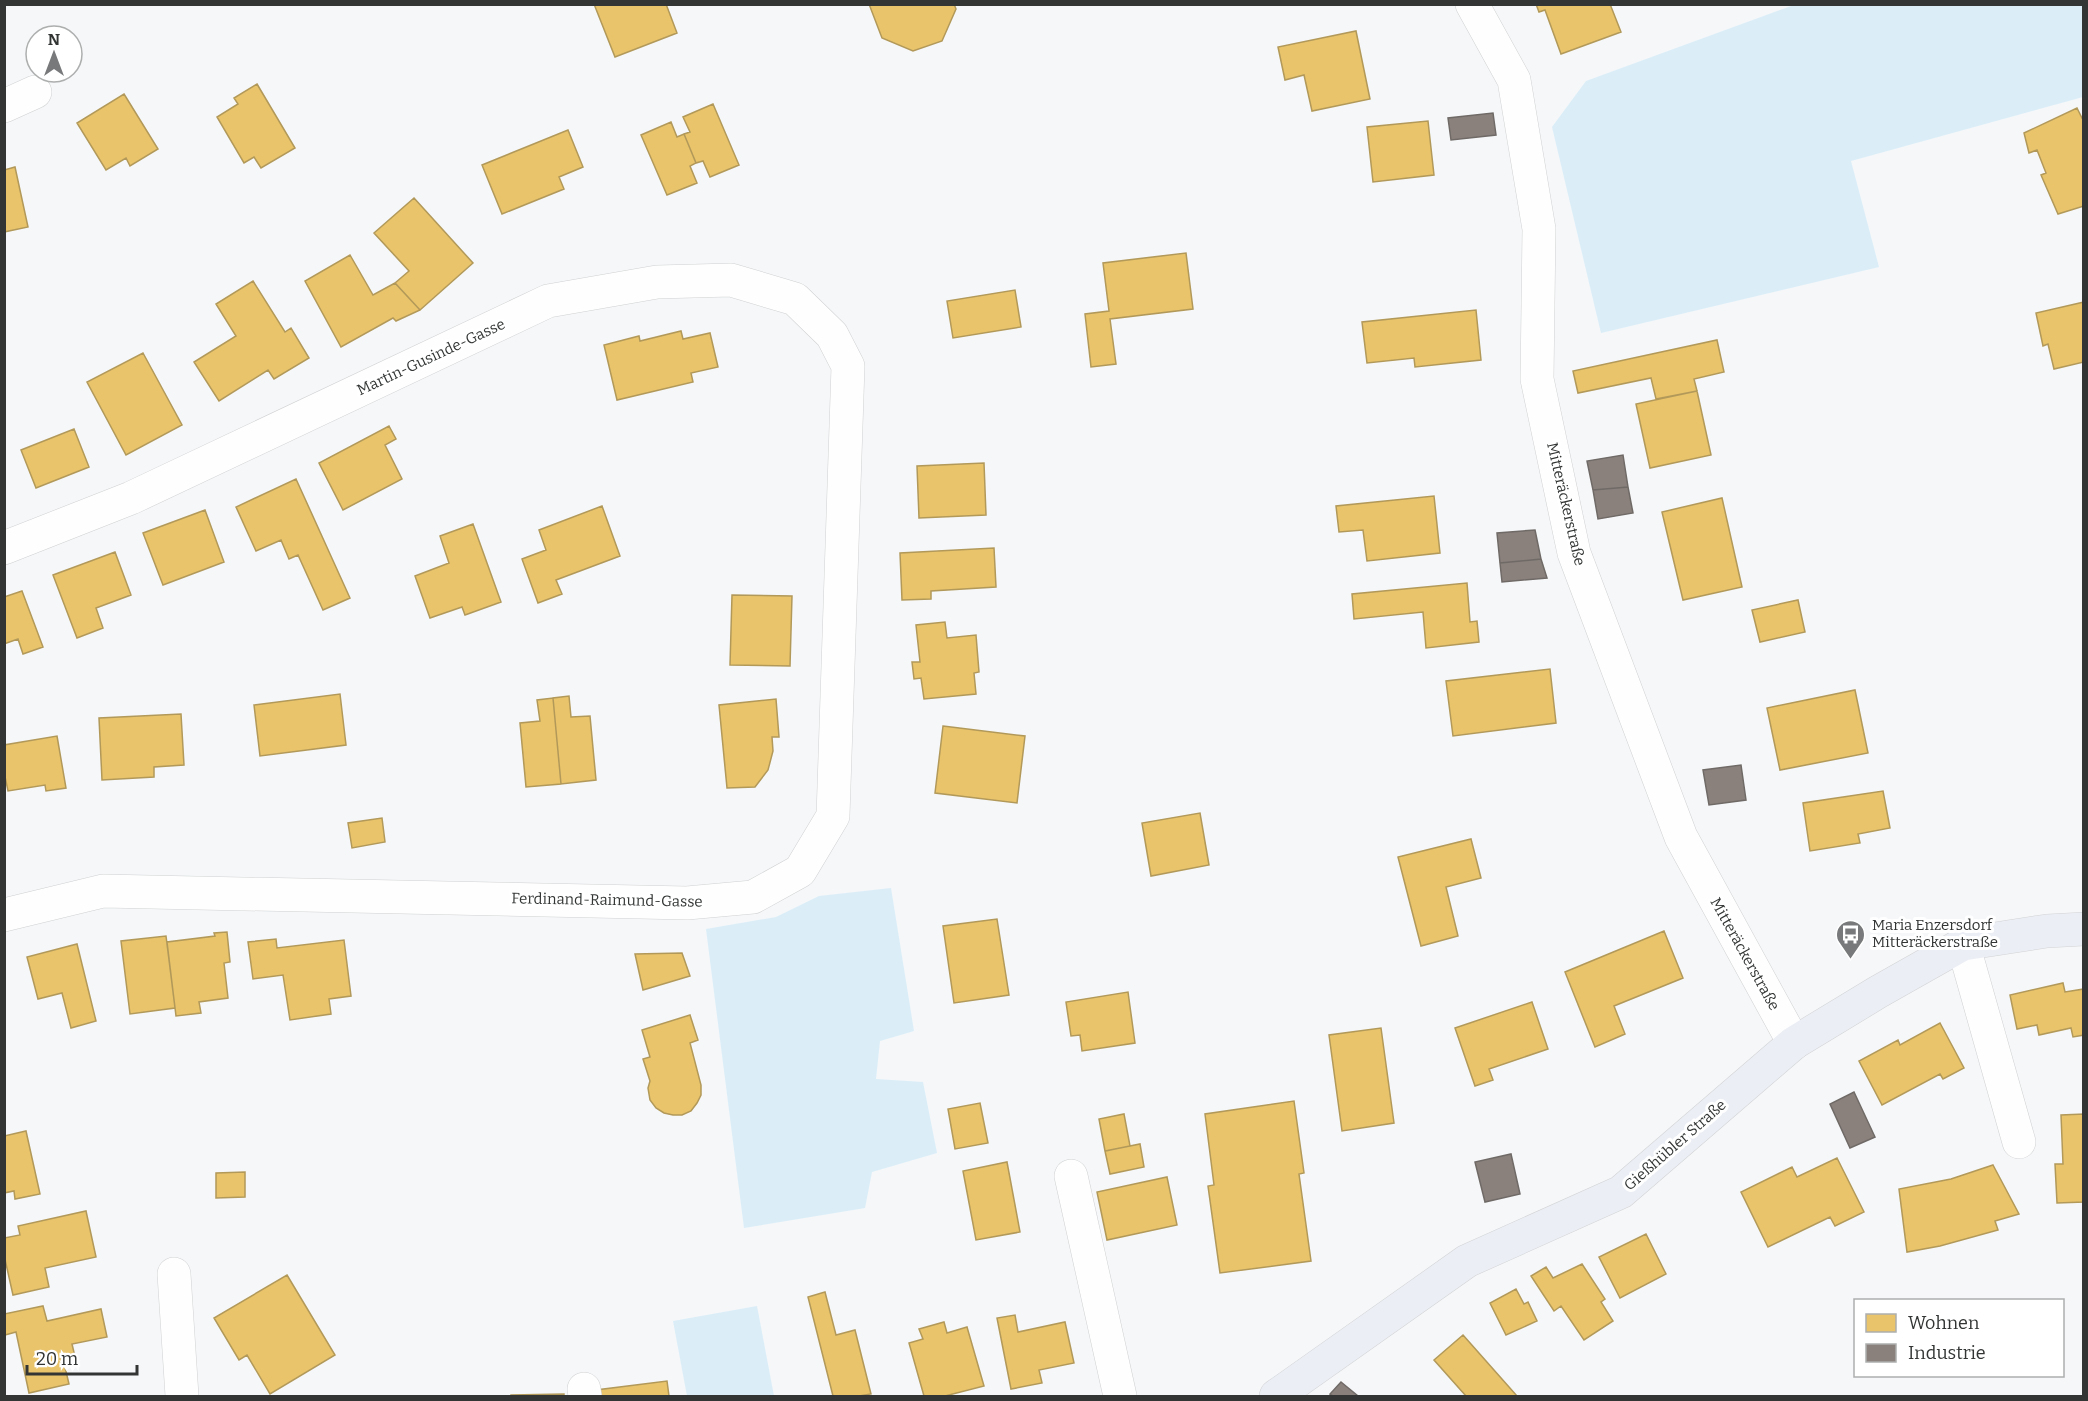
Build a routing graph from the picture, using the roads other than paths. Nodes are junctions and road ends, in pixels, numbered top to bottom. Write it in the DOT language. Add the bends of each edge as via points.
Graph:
graph roads {
  1 [pos="1472,4"];
  2 [pos="35,92"];
  3 [pos="4,106"];
  4 [pos="848,366"];
  5 [pos="4,548"];
  6 [pos="4,915"];
  7 [pos="2084,929"];
  8 [pos="1963,944"];
  9 [pos="1794,1043"];
  10 [pos="2019,1142"];
  11 [pos="1071,1176"];
  12 [pos="174,1274"];
  13 [pos="182,1396"];
  14 [pos="1120,1396"];
  15 [pos="1276,1396"];
  1 -- 9 [label="street, Mitteräckerstraße" via="1514,80 1539,229 1537,379 1574,553 1681,837"];
  2 -- 3 [label="street"];
  4 -- 5 [label="street, Martin-Gusinde-Gasse" via="832,335 795,299 731,280 657,282 548,301 131,498"];
  4 -- 6 [label="street, Ferdinand-Raimund-Gasse" via="832,816 800,871 753,897 687,903 103,891"];
  7 -- 8 [label="main road, Gießhübler Straße"];
  8 -- 9 [label="main road, Gießhübler Straße"];
  8 -- 10 [label="street"];
  9 -- 15 [label="main road, Gießhübler Straße" via="1621,1192 1467,1262"];
  11 -- 14 [label="street"];
  12 -- 13 [label="street"];
}
